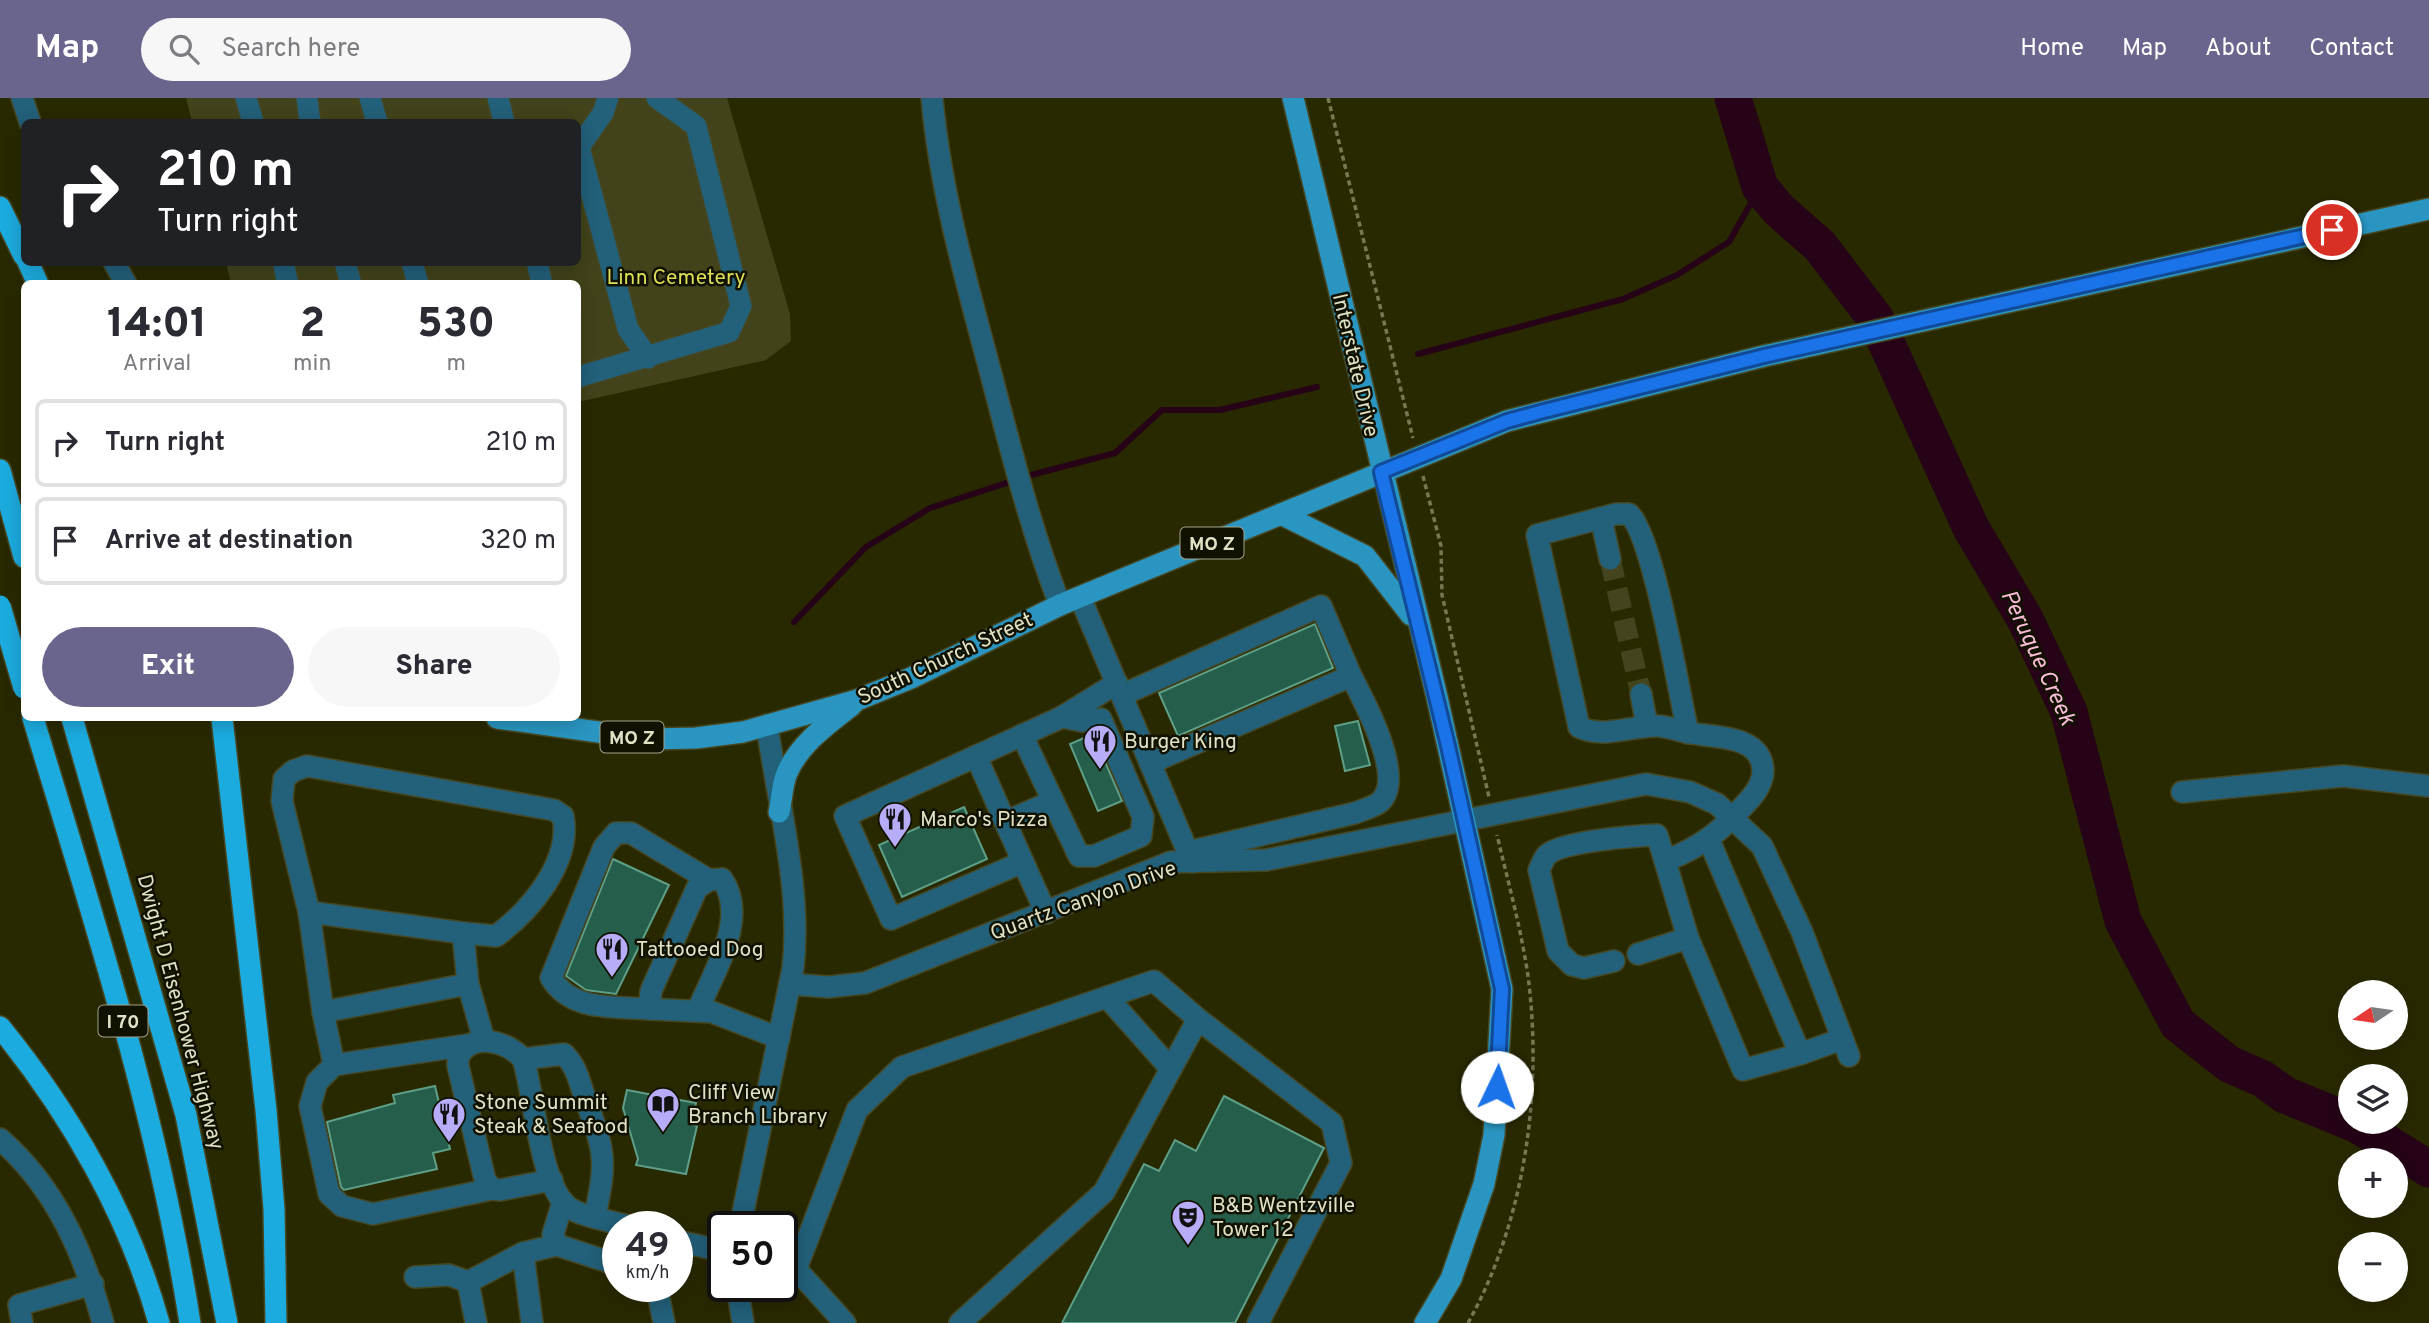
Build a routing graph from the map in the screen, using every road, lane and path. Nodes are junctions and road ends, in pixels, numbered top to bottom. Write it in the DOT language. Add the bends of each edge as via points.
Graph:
graph roads {
  1 [pos="22,98"];
  2 [pos="246,98"];
  3 [pos="307,98"];
  4 [pos="370,98"];
  5 [pos="498,98"];
  6 [pos="608,98"];
  7 [pos="657,98"];
  8 [pos="932,98"];
  9 [pos="1293,98"];
  10 [pos="1328,98"];
  11 [pos="29,119"];
  12 [pos="252,119"];
  13 [pos="310,119"];
  14 [pos="376,119"];
  15 [pos="502,119"];
  16 [pos="581,144"];
  17 [pos="581,154"];
  18 [pos="0,206"];
  19 [pos="2429,209"];
  20 [pos="21,250"];
  21 [pos="648,358"];
  22 [pos="581,376"];
  23 [pos="1405,407"];
  24 [pos="0,470"];
  25 [pos="1381,472"];
  26 [pos="1281,514"];
  27 [pos="1601,518"];
  28 [pos="21,545"];
  29 [pos="1609,559"];
  30 [pos="1070,601"];
  31 [pos="0,606"];
  32 [pos="1418,625"];
  33 [pos="0,658"];
  34 [pos="21,659"];
  35 [pos="1351,676"];
  36 [pos="21,678"];
  37 [pos="1119,689"];
  38 [pos="1641,694"];
  39 [pos="857,700"];
  40 [pos="1062,717"];
  41 [pos="34,721"];
  42 [pos="222,721"];
  43 [pos="520,721"];
  44 [pos="73,724"];
  45 [pos="767,725"];
  46 [pos="1647,726"];
  47 [pos="1688,733"];
  48 [pos="1022,734"];
  49 [pos="976,756"];
  50 [pos="1150,763"];
  51 [pos="2429,786"];
  52 [pos="2182,792"];
  53 [pos="1053,801"];
  54 [pos="779,812"];
  55 [pos="1733,817"];
  56 [pos="1465,819"];
  57 [pos="1005,822"];
  58 [pos="1709,840"];
  59 [pos="1190,857"];
  60 [pos="1665,861"];
  61 [pos="1023,862"];
  62 [pos="709,880"];
  63 [pos="309,912"];
  64 [pos="1046,913"];
  65 [pos="463,933"];
  66 [pos="1688,938"];
  67 [pos="1638,954"];
  68 [pos="1614,961"];
  69 [pos="468,984"];
  70 [pos="790,984"];
  71 [pos="1107,997"];
  72 [pos="649,1009"];
  73 [pos="698,1010"];
  74 [pos="323,1012"];
  75 [pos="1198,1018"];
  76 [pos="0,1027"];
  77 [pos="779,1038"];
  78 [pos="481,1043"];
  79 [pos="1800,1054"];
  80 [pos="523,1059"];
  81 [pos="334,1065"];
  82 [pos="1171,1069"];
  83 [pos="0,1139"];
  84 [pos="552,1180"];
  85 [pos="492,1189"];
  86 [pos="563,1202"];
  87 [pos="743,1211"];
  88 [pos="595,1216"];
  89 [pos="602,1218"];
  90 [pos="557,1245"];
  91 [pos="798,1247"];
  92 [pos="523,1252"];
  93 [pos="602,1260"];
  94 [pos="415,1277"];
  95 [pos="798,1277"];
  96 [pos="468,1282"];
  97 [pos="93,1284"];
  98 [pos="660,1302"];
  99 [pos="740,1302"];
  100 [pos="965,1322"];
  101 [pos="22,1323"];
  102 [pos="103,1323"];
  103 [pos="159,1323"];
  104 [pos="190,1323"];
  105 [pos="227,1323"];
  106 [pos="276,1323"];
  107 [pos="476,1323"];
  108 [pos="532,1323"];
  109 [pos="664,1323"];
  110 [pos="743,1323"];
  111 [pos="845,1323"];
  112 [pos="1258,1323"];
  113 [pos="1425,1323"];
  1 -- 11 [label="street"];
  2 -- 12 [label="street"];
  3 -- 13 [label="street"];
  4 -- 14 [label="street"];
  5 -- 15 [label="street"];
  6 -- 16 [label="street"];
  7 -- 21 [label="street" via="696,126 741,306 729,332"];
  8 -- 30 [label="street" via="947,207 1037,547"];
  9 -- 25 [label="main road, Interstate Drive"];
  10 -- 23 [label="path"];
  17 -- 21 [label="street" via="628,329"];
  18 -- 20 [label="highway"];
  19 -- 25 [label="main road, MO Z" via="1764,356 1507,421"];
  21 -- 22 [label="street"];
  24 -- 28 [label="highway"];
  25 -- 26 [label="main road, MO Z"];
  25 -- 32 [label="main road, Interstate Drive"];
  26 -- 30 [label="main road, MO Z"];
  26 -- 32 [label="main road" via="1365,556"];
  27 -- 29 [label="street"];
  27 -- 46 [label="street" via="1537,535 1580,727 1601,732"];
  27 -- 47 [label="street" via="1629,514 1639,522"];
  30 -- 37 [label="street"];
  30 -- 39 [label="main road, South Church Street / MO Z"];
  31 -- 36 [label="highway, bridge"];
  32 -- 56 [label="main road, Interstate Drive"];
  33 -- 34 [label="main road"];
  35 -- 37 [label="street" via="1321,606"];
  35 -- 50 [label="street"];
  35 -- 59 [label="street" via="1372,717 1387,764 1390,785 1380,803"];
  37 -- 40 [label="street"];
  37 -- 50 [label="street"];
  38 -- 46 [label="street"];
  39 -- 45 [label="main road, South Church Street / MO Z"];
  39 -- 54 [label="main road" via="797,756 786,774"];
  40 -- 48 [label="street"];
  40 -- 53 [label="street" via="1101,719 1143,817 1141,836 1094,856 1079,856"];
  41 -- 104 [label="highway, I 70" via="140,1080"];
  42 -- 106 [label="highway" via="266,1110"];
  43 -- 45 [label="main road, South Church Street / MO Z" via="649,738 696,738"];
  44 -- 105 [label="highway, Dwight D Eisenhower Highway / I 70" via="183,1102"];
  45 -- 54 [label="street"];
  46 -- 47 [label="street"];
  47 -- 55 [label="street" via="1732,739 1753,746 1762,757 1758,791"];
  48 -- 49 [label="street"];
  48 -- 53 [label="street"];
  49 -- 57 [label="street"];
  49 -- 61 [label="street" via="845,816 891,919"];
  50 -- 59 [label="street"];
  51 -- 52 [label="street" via="2343,776"];
  53 -- 57 [label="street"];
  54 -- 70 [label="street" via="796,919"];
  55 -- 56 [label="street, Quartz Canyon Drive" via="1689,792 1646,784"];
  55 -- 58 [label="street"];
  55 -- 79 [label="street, Quartz Canyon Drive" via="1762,846 1776,872 1845,1048"];
  56 -- 59 [label="street, Quartz Canyon Drive" via="1266,860"];
  56 -- 113 [label="main road, Interstate Drive" via="1502,989 1494,1135 1485,1184 1451,1279"];
  57 -- 61 [label="street"];
  58 -- 60 [label="street"];
  58 -- 79 [label="street"];
  59 -- 64 [label="street, Quartz Canyon Drive"];
  60 -- 66 [label="street"];
  60 -- 68 [label="street" via="1657,835 1563,847 1547,855 1539,870 1558,951 1572,965 1584,968"];
  61 -- 64 [label="street"];
  62 -- 72 [label="street" via="697,888 658,974"];
  62 -- 72 [label="street" via="631,833 616,834 608,843 551,978 559,991 585,1005"];
  62 -- 73 [label="street" via="722,879 735,906"];
  63 -- 65 [label="street"];
  63 -- 65 [label="street" via="282,802 284,779 293,771 307,766 554,810 564,816 567,834 549,878 520,918 496,936"];
  63 -- 74 [label="street"];
  64 -- 70 [label="street, Quartz Canyon Drive" via="865,983 828,987"];
  65 -- 69 [label="street"];
  66 -- 67 [label="street"];
  66 -- 79 [label="street" via="1744,1070"];
  69 -- 74 [label="street"];
  69 -- 78 [label="street"];
  70 -- 77 [label="street"];
  71 -- 75 [label="street" via="1154,981"];
  71 -- 82 [label="street"];
  71 -- 91 [label="street" via="902,1067 857,1110"];
  72 -- 73 [label="street"];
  73 -- 77 [label="street"];
  74 -- 81 [label="street"];
  75 -- 82 [label="street"];
  75 -- 112 [label="street" via="1332,1123 1341,1163"];
  76 -- 103 [label="highway" via="73,1129 106,1191"];
  77 -- 87 [label="street"];
  78 -- 80 [label="street" via="514,1049"];
  78 -- 81 [label="street"];
  78 -- 85 [label="street" via="458,1057 458,1066 485,1180"];
  80 -- 84 [label="street"];
  80 -- 88 [label="street" via="564,1054 574,1064 602,1141 604,1174"];
  81 -- 85 [label="street" via="317,1082 310,1105 328,1194 342,1206 373,1214"];
  82 -- 100 [label="street" via="1104,1192"];
  83 -- 97 [label="street" via="64,1216"];
  84 -- 85 [label="street"];
  84 -- 86 [label="street"];
  86 -- 88 [label="street"];
  86 -- 90 [label="street" via="554,1234"];
  88 -- 89 [label="street"];
  90 -- 92 [label="street"];
  90 -- 93 [label="street"];
  92 -- 96 [label="street"];
  92 -- 108 [label="street"];
  94 -- 96 [label="street" via="449,1275"];
  95 -- 111 [label="street"];
  96 -- 107 [label="street"];
  97 -- 101 [label="street" via="19,1305"];
  97 -- 102 [label="street"];
  98 -- 109 [label="street"];
  99 -- 110 [label="street"];
}
